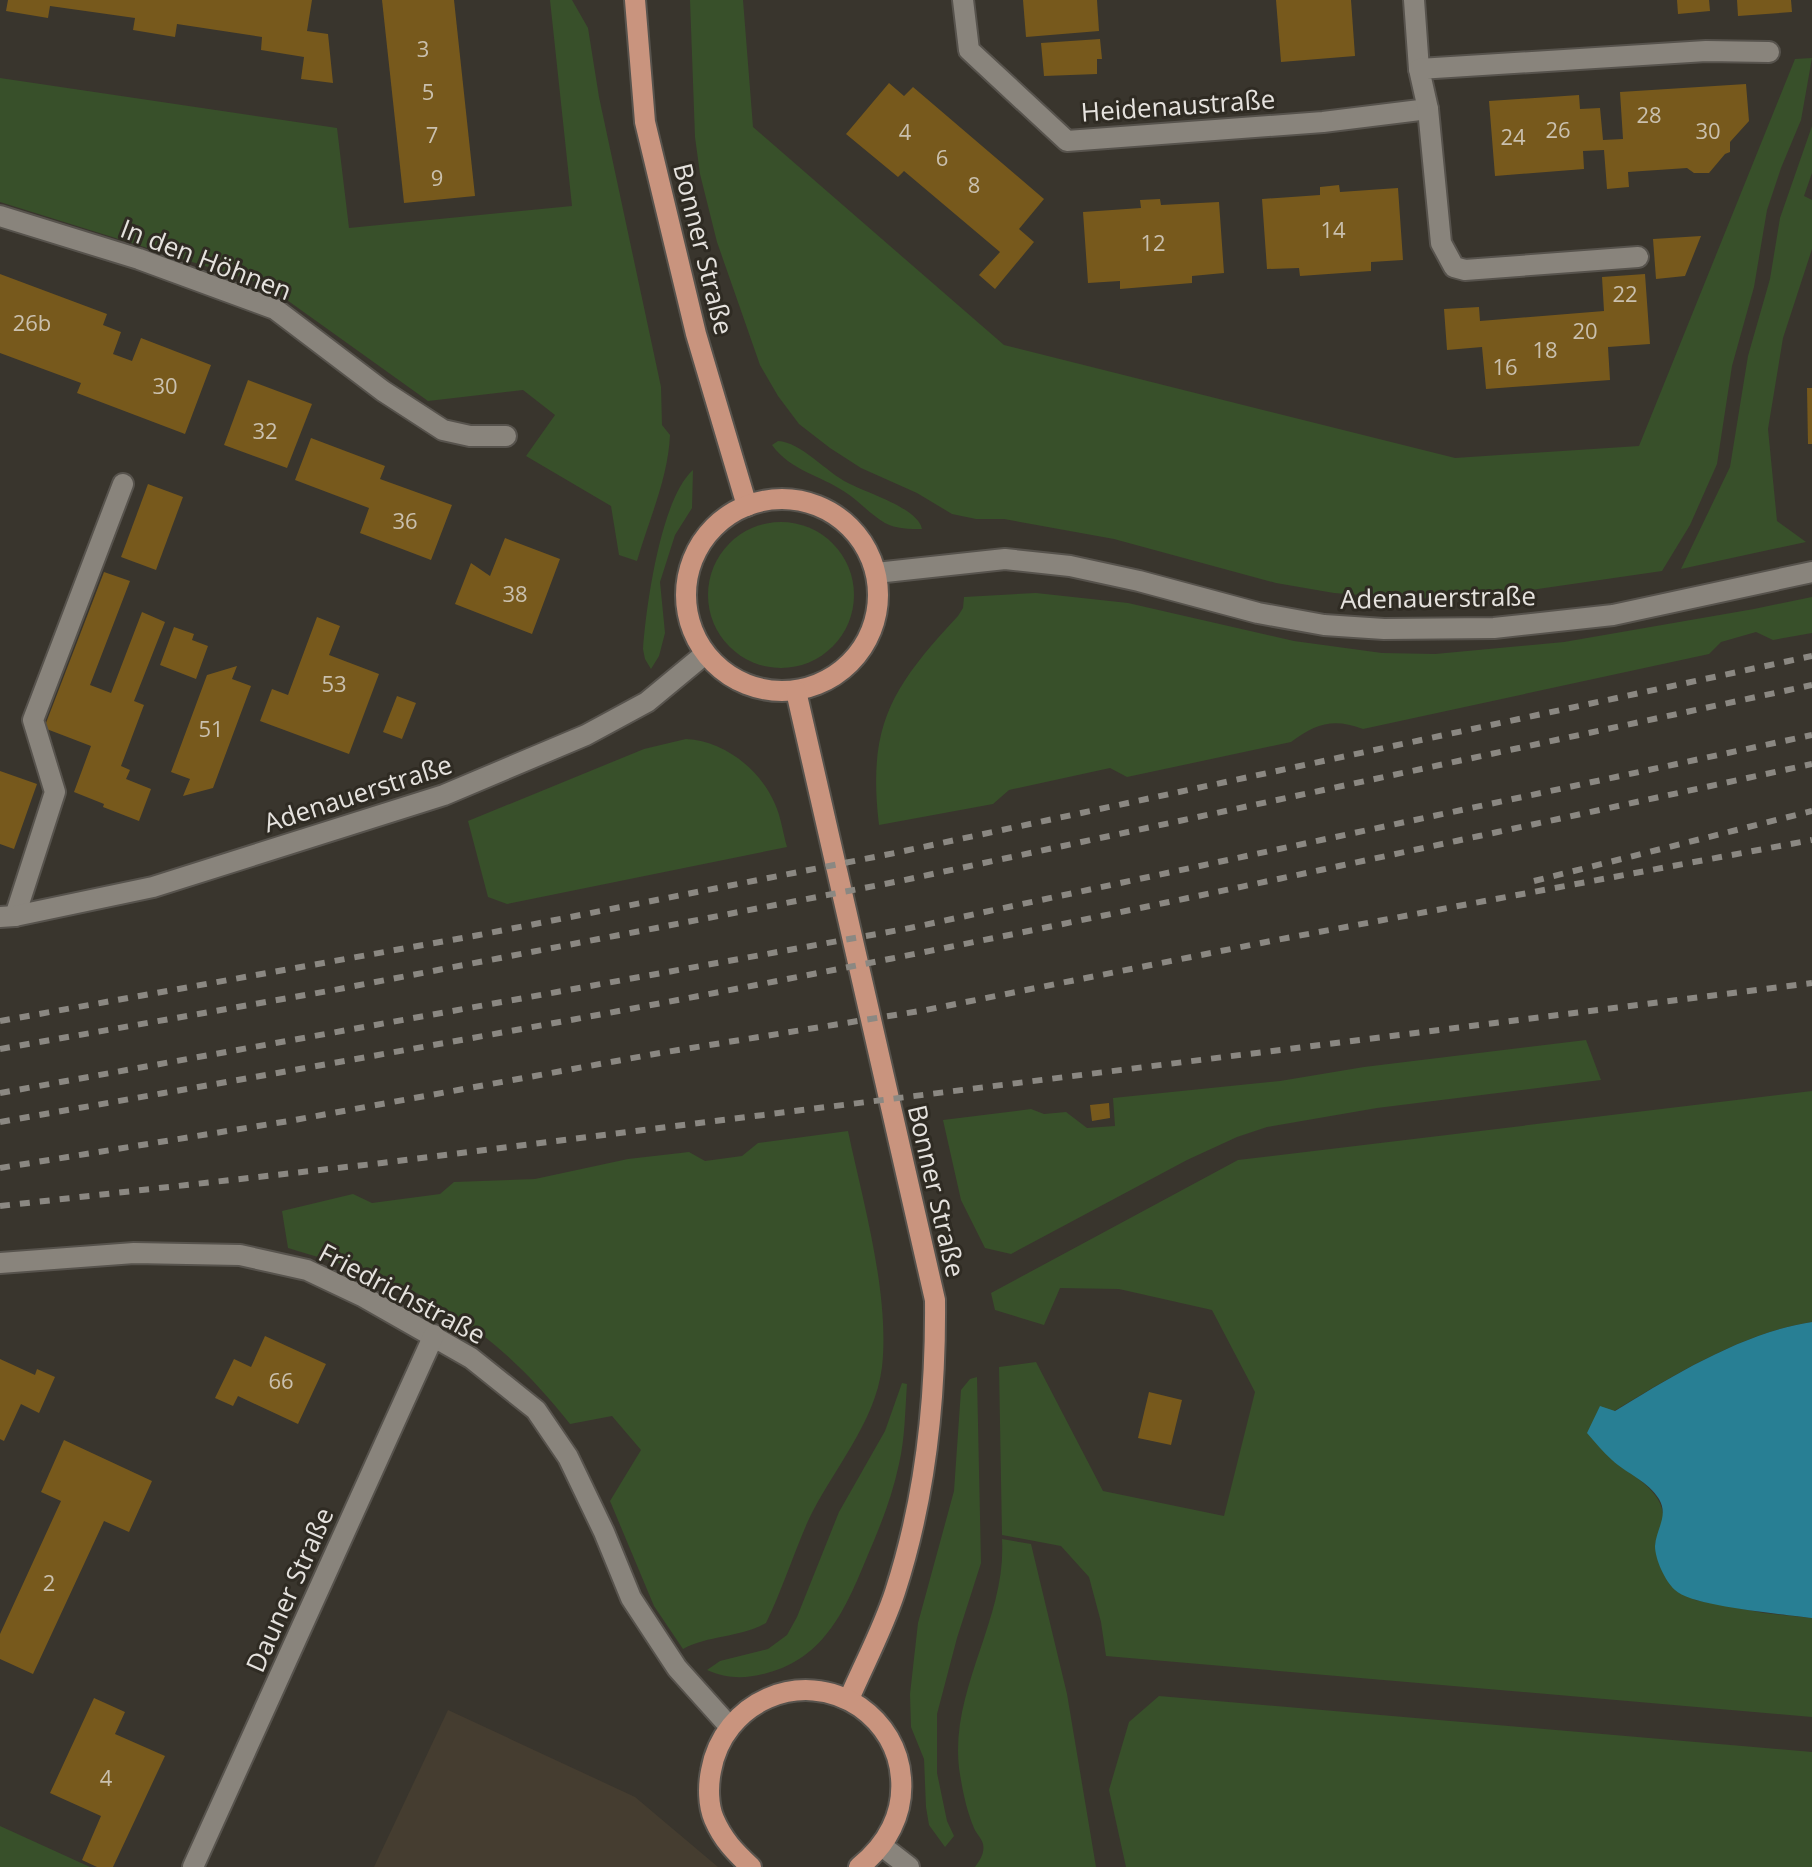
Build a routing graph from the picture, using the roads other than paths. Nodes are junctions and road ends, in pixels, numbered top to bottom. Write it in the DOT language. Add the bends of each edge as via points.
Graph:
graph roads {
  1 [pos="635,0"];
  2 [pos="963,0"];
  3 [pos="1414,0"];
  4 [pos="1769,52"];
  5 [pos="1419,69"];
  6 [pos="1428,109"];
  7 [pos="0,216"];
  8 [pos="1638,257"];
  9 [pos="506,436"];
  10 [pos="123,484"];
  11 [pos="747,506"];
  12 [pos="1812,572"];
  13 [pos="876,573"];
  14 [pos="705,654"];
  15 [pos="796,691"];
  16 [pos="7,916"];
  17 [pos="0,1263"];
  18 [pos="434,1335"];
  19 [pos="849,1699"];
  20 [pos="729,1726"];
  21 [pos="882,1846"];
  22 [pos="193,1867"];
  23 [pos="751,1867"];
  24 [pos="859,1867"];
  25 [pos="909,1867"];
  1 -- 11 [label="main road, Bonner Straße" via="645,122 696,334"];
  2 -- 6 [label="street, Heidenaustraße" via="969,50 1067,141"];
  3 -- 5 [label="street"];
  4 -- 5 [label="street" via="1706,51"];
  5 -- 6 [label="street"];
  6 -- 8 [label="street" via="1441,243 1454,267"];
  7 -- 9 [label="street, In den Höhnen" via="275,309 443,430"];
  10 -- 16 [label="street" via="33,720 55,792"];
  11 -- 13 [label="main road" via="769,500 817,505 855,532"];
  11 -- 14 [label="main road" via="717,525 695,553 686,587 689,622"];
  12 -- 13 [label="street, Adenauerstraße" via="1613,615 1494,628 1384,629 1258,613 1070,566 974,561"];
  13 -- 15 [label="main road" via="878,606 861,649 826,681"];
  14 -- 15 [label="main road" via="730,677 751,686"];
  14 -- 16 [label="street, Adenauerstraße" via="647,702 586,735 444,795 153,887"];
  15 -- 19 [label="main road, Bonner Straße" via="935,1300 936,1372 922,1492 895,1594"];
  17 -- 18 [label="street, Friedrichstraße" via="134,1253 240,1255 307,1270"];
  18 -- 20 [label="street, Friedrichstraße" via="536,1410 568,1457 637,1608 677,1668"];
  18 -- 22 [label="street, Dauner Straße"];
  19 -- 20 [label="main road" via="817,1690 784,1692 754,1704"];
  19 -- 21 [label="main road" via="872,1715 890,1738 900,1765 896,1821"];
  20 -- 23 [label="main road" via="714,1754 708,1786 713,1817 728,1845"];
  21 -- 24 [label="main road"];
  21 -- 25 [label="street"];
}
